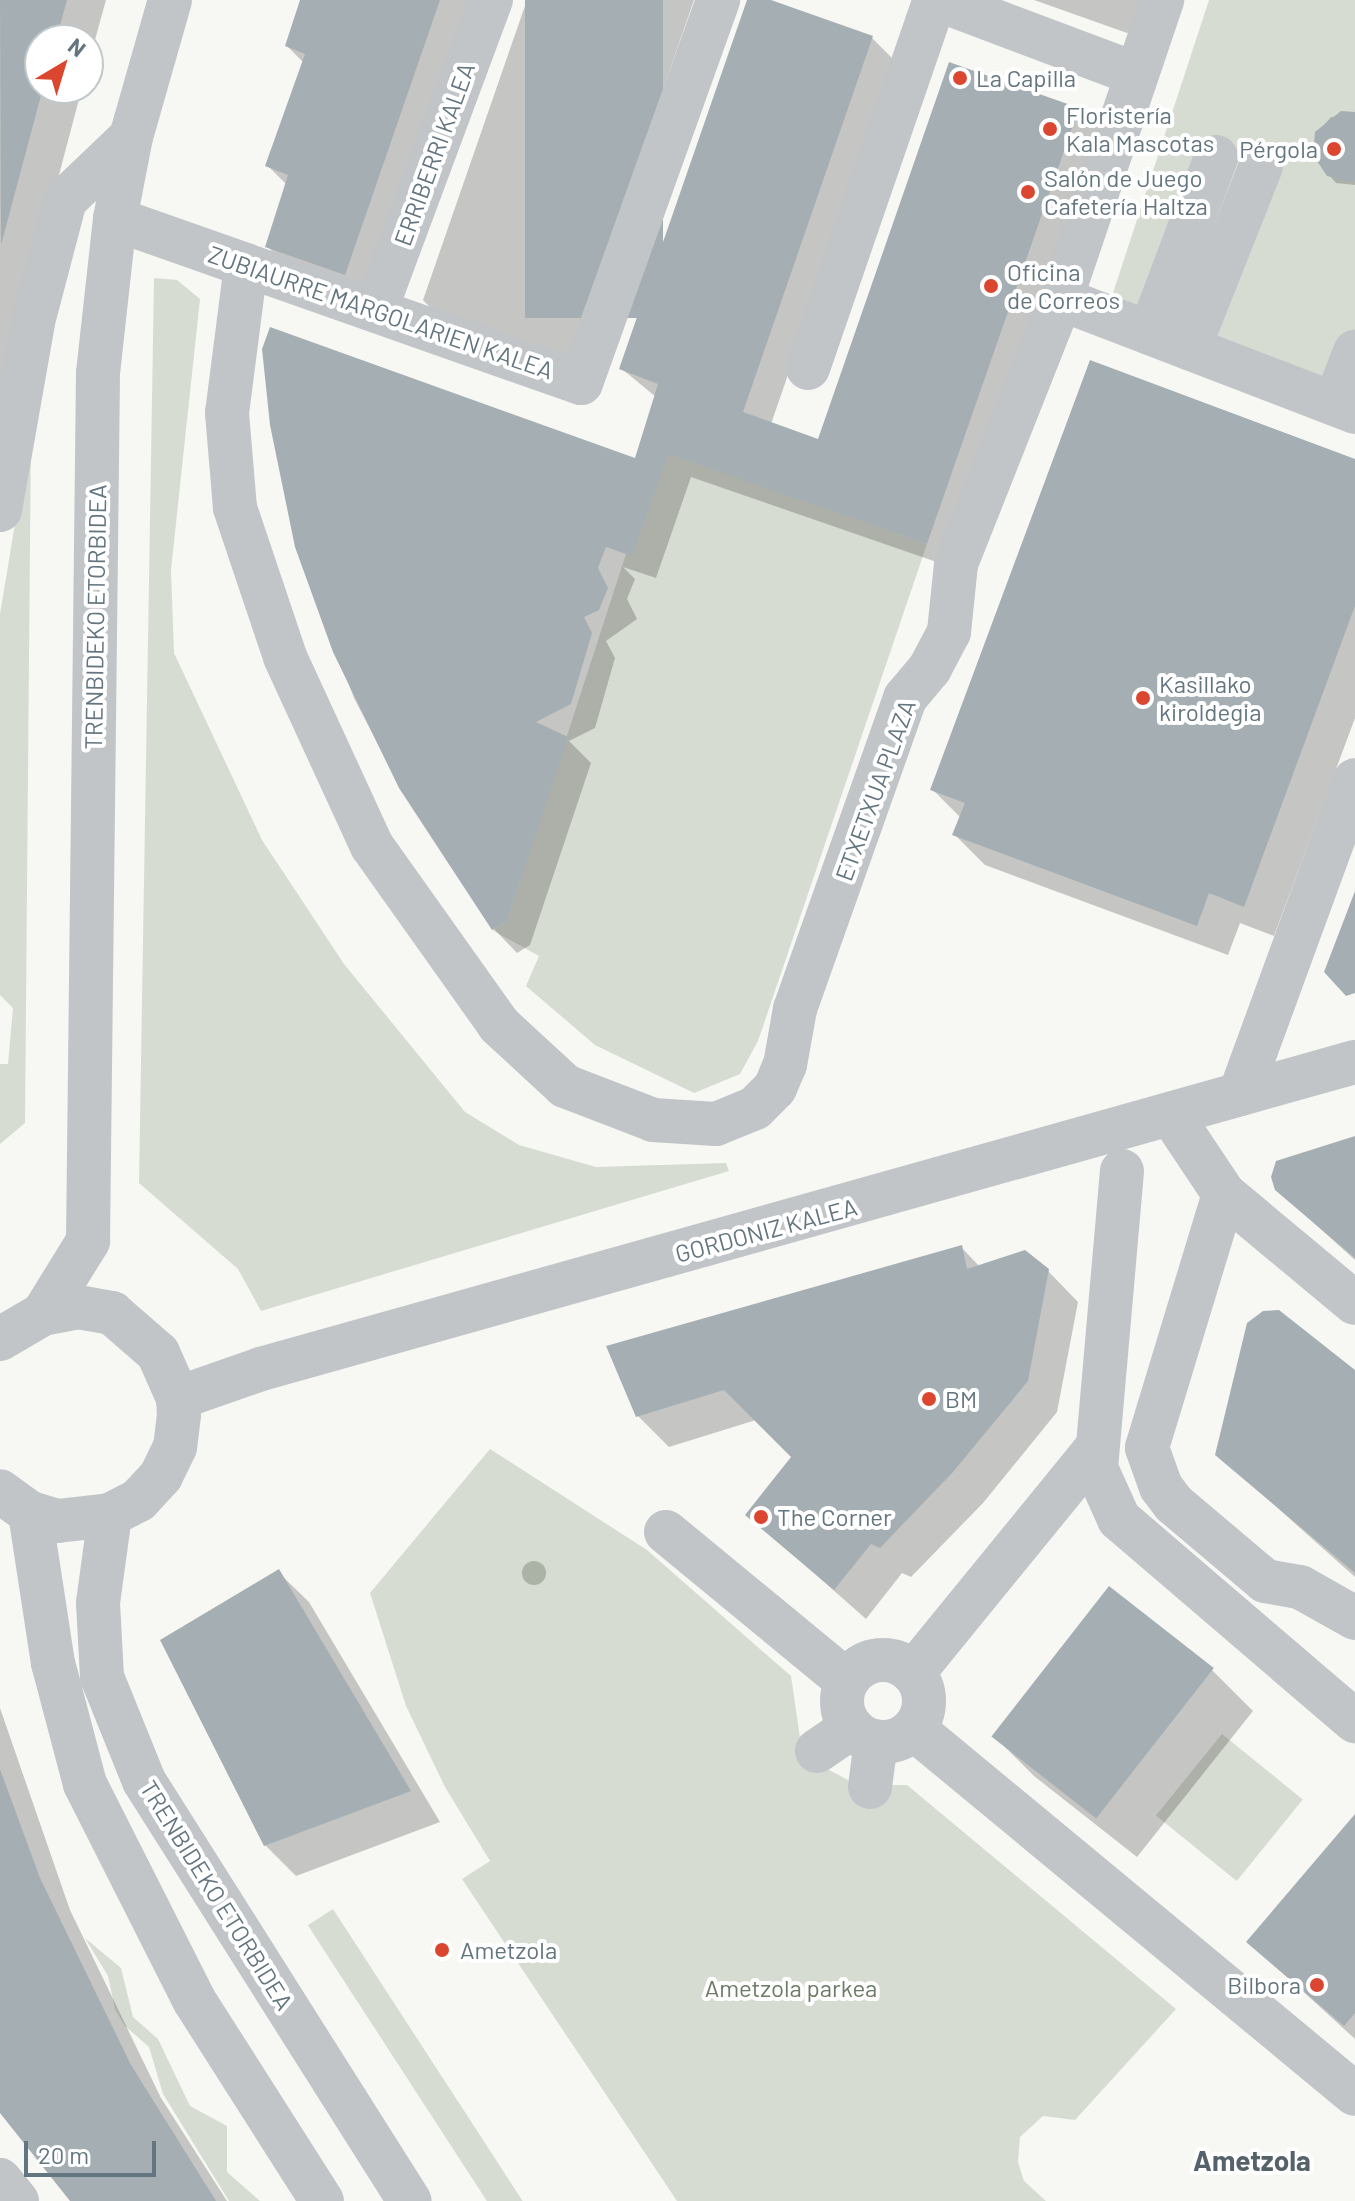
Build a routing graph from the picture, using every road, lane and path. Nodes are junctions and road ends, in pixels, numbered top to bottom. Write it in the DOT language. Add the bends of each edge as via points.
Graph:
graph roads {
  1 [pos="170,0"];
  2 [pos="491,0"];
  3 [pos="718,0"];
  4 [pos="937,0"];
  5 [pos="1162,0"];
  6 [pos="1136,74"];
  7 [pos="131,137"];
  8 [pos="1216,157"];
  9 [pos="1261,166"];
  10 [pos="115,219"];
  11 [pos="246,265"];
  12 [pos="1061,299"];
  13 [pos="376,309"];
  14 [pos="1169,341"];
  15 [pos="1355,352"];
  16 [pos="808,368"];
  17 [pos="1345,408"];
  18 [pos="0,510"];
  19 [pos="1355,780"];
  20 [pos="1355,1062"];
  21 [pos="1240,1094"];
  22 [pos="1172,1116"];
  23 [pos="1122,1171"];
  24 [pos="1224,1194"];
  25 [pos="88,1241"];
  26 [pos="1355,1303"];
  27 [pos="43,1314"];
  28 [pos="130,1324"];
  29 [pos="0,1339"];
  30 [pos="178,1398"];
  31 [pos="1097,1447"];
  32 [pos="9,1504"];
  33 [pos="110,1515"];
  34 [pos="666,1532"];
  35 [pos="1355,1618"];
  36 [pos="913,1673"];
  37 [pos="847,1681"];
  38 [pos="1355,1721"];
  39 [pos="864,1737"];
  40 [pos="870,1787"];
  41 [pos="1355,2094"];
  42 [pos="0,2180"];
  43 [pos="17,2201"];
  44 [pos="322,2201"];
  45 [pos="410,2201"];
  1 -- 7 [label="street, TRENBIDEKO ETORBIDEA"];
  2 -- 13 [label="street, ERRIBERRI KALEA"];
  3 -- 13 [label="street, ZUBIAURRE MARGOLARIEN KALEA" via="581,383"];
  4 -- 6 [label="street"];
  4 -- 16 [label="street"];
  5 -- 6 [label="street, ETXETXUA PLAZA"];
  6 -- 12 [label="street, ETXETXUA PLAZA"];
  7 -- 10 [label="street, TRENBIDEKO ETORBIDEA"];
  7 -- 18 [label="street" via="65,200 33,322"];
  8 -- 14 [label="street"];
  9 -- 14 [label="street"];
  10 -- 11 [label="street, ZUBIAURRE MARGOLARIEN KALEA"];
  10 -- 25 [label="street, TRENBIDEKO ETORBIDEA" via="98,373"];
  11 -- 12 [label="street, ETXETXUA PLAZA" via="227,413 235,508 285,657 372,846 499,1025 565,1086 653,1120 716,1124 755,1108 775,1088 785,1065 795,1009 900,713 949,632 956,564"];
  11 -- 13 [label="street, ZUBIAURRE MARGOLARIEN KALEA"];
  12 -- 14 [label="street"];
  14 -- 17 [label="street"];
  15 -- 17 [label="street"];
  19 -- 21 [label="street"];
  20 -- 21 [label="street, GORDONIZ KALEA"];
  21 -- 22 [label="street, GORDONIZ KALEA"];
  22 -- 24 [label="street"];
  22 -- 30 [label="street, GORDONIZ KALEA" via="261,1369"];
  23 -- 31 [label="street"];
  24 -- 26 [label="street"];
  24 -- 35 [label="street" via="1147,1448 1161,1487 1174,1504 1265,1581 1318,1582"];
  25 -- 27 [label="street"];
  25 -- 28 [label="street"];
  27 -- 28 [label="street" via="78,1307 112,1313"];
  27 -- 29 [label="street"];
  28 -- 30 [label="street" via="158,1353"];
  30 -- 33 [label="street" via="175,1447 161,1476 139,1500"];
  31 -- 36 [label="street"];
  31 -- 38 [label="street" via="1096,1468 1119,1519"];
  32 -- 33 [label="street" via="84,1522"];
  32 -- 44 [label="street" via="85,1784 194,2000"];
  33 -- 45 [label="street, TRENBIDEKO ETORBIDEA" via="98,1603 102,1677 144,1781"];
  34 -- 37 [label="street"];
  36 -- 37 [label="street" via="883,1660 859,1668"];
  36 -- 39 [label="street" via="925,1703"];
  37 -- 39 [label="street" via="842,1702"];
  39 -- 40 [label="street"];
  39 -- 41 [label="street"];
  42 -- 43 [label="street"];
}
